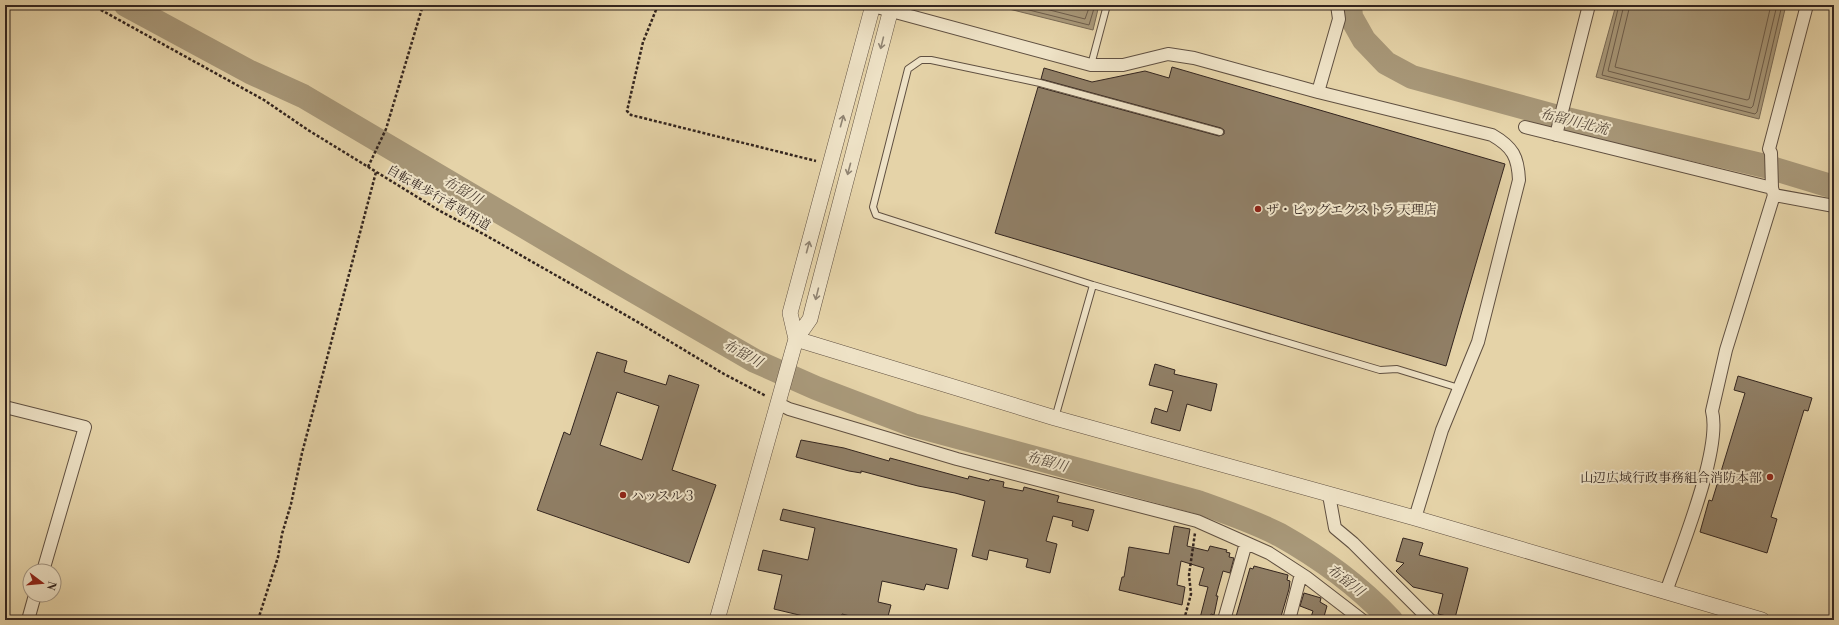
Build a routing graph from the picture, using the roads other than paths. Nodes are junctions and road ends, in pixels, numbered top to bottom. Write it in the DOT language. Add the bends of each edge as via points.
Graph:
graph roads {
  1 [pos="873,5"];
  2 [pos="1107,5"];
  3 [pos="1336,5"];
  4 [pos="1589,5"];
  5 [pos="1807,5"];
  6 [pos="891,8"];
  7 [pos="1091,65"];
  8 [pos="1318,92"];
  9 [pos="1525,127"];
  10 [pos="1220,132"];
  11 [pos="1556,135"];
  12 [pos="1773,189"];
  13 [pos="1834,206"];
  14 [pos="1093,284"];
  15 [pos="794,344"];
  16 [pos="1459,388"];
  17 [pos="780,398"];
  18 [pos="5,407"];
  19 [pos="1056,418"];
  20 [pos="1329,495"];
  21 [pos="1415,518"];
  22 [pos="1246,543"];
  23 [pos="44,563"];
  24 [pos="1301,574"];
  25 [pos="1666,592"];
  26 [pos="33,603"];
  27 [pos="28,620"];
  28 [pos="717,620"];
  29 [pos="1224,620"];
  30 [pos="1289,620"];
  31 [pos="1362,620"];
  32 [pos="1430,620"];
  33 [pos="1762,620"];
  1 -- 6 [label="street"];
  15 -- 1 [label="street, one-way" via="790,313"];
  2 -- 7 [label="lane"];
  3 -- 8 [label="street" via="1339,19"];
  4 -- 11 [label="street"];
  5 -- 12 [label="street" via="1769,149"];
  6 -- 7 [label="street"];
  6 -- 15 [label="street, one-way" via="810,319"];
  7 -- 8 [label="street" via="1123,65 1168,54 1194,58"];
  8 -- 16 [label="street" via="1492,135 1505,142 1516,157 1519,180 1478,342"];
  9 -- 11 [label="street"];
  10 -- 14 [label="lane" via="1040,83 931,60 921,60 908,69 872,207 876,216"];
  11 -- 12 [label="street"];
  12 -- 13 [label="street"];
  12 -- 25 [label="street" via="1726,350 1712,410 1714,419 1710,455 1694,512"];
  14 -- 16 [label="lane" via="1380,370 1397,369"];
  14 -- 19 [label="lane"];
  15 -- 17 [label="street"];
  15 -- 19 [label="street"];
  16 -- 21 [label="street" via="1442,430"];
  17 -- 22 [label="street" via="789,409 958,459 1197,521"];
  17 -- 28 [label="street"];
  18 -- 23 [label="street" via="85,427"];
  19 -- 20 [label="street"];
  20 -- 21 [label="street"];
  20 -- 32 [label="street" via="1335,528"];
  21 -- 25 [label="street"];
  22 -- 24 [label="street" via="1269,553"];
  22 -- 29 [label="street"];
  24 -- 30 [label="street"];
  24 -- 31 [label="street"];
  25 -- 33 [label="street"];
  26 -- 27 [label="street"];
}
